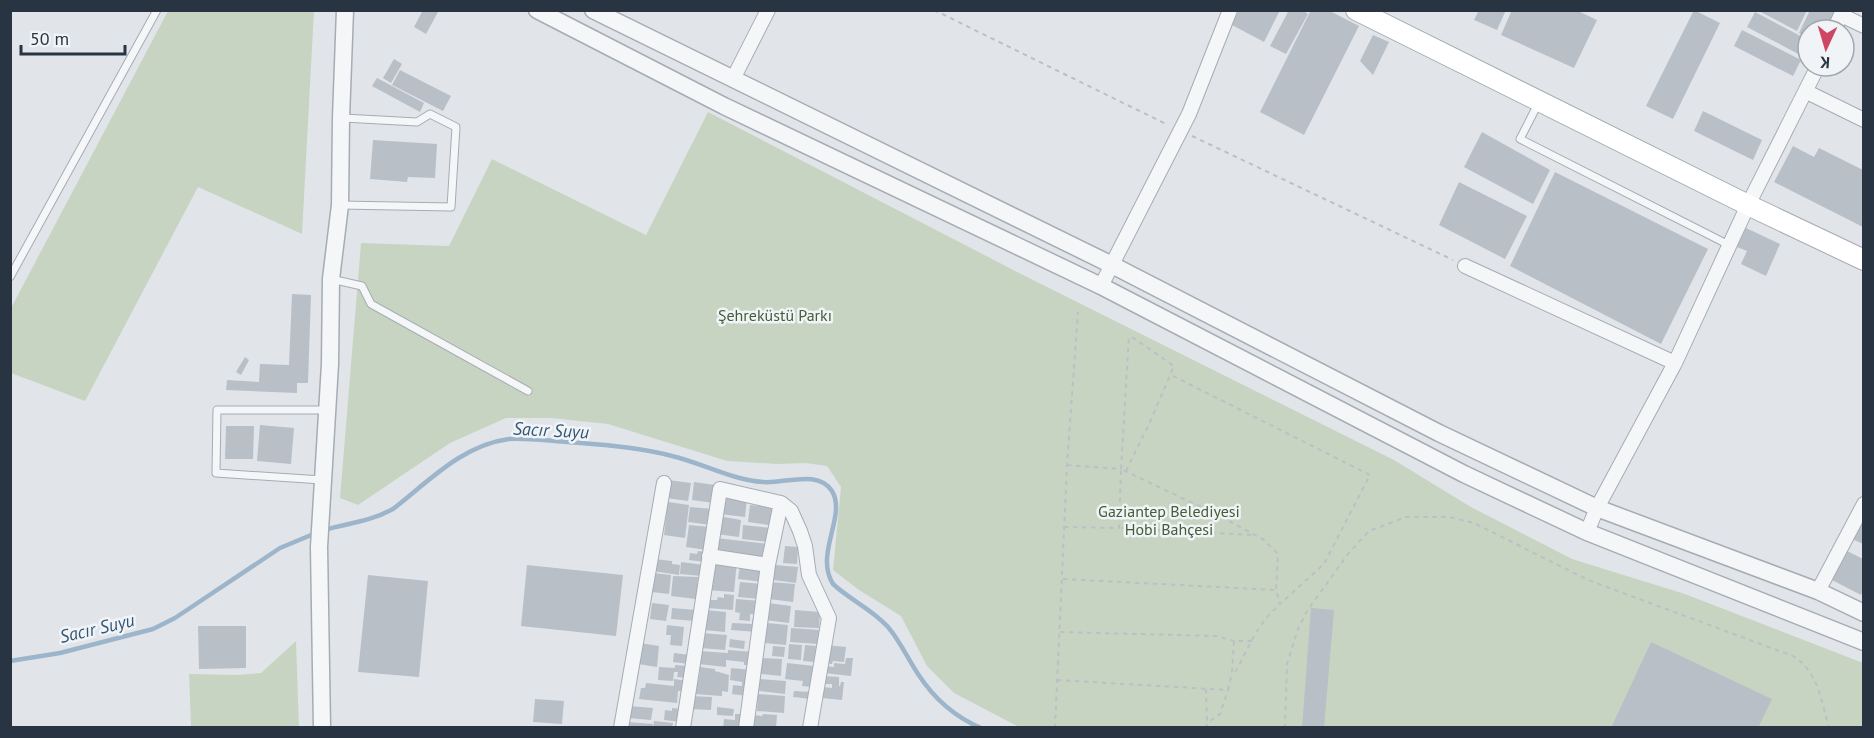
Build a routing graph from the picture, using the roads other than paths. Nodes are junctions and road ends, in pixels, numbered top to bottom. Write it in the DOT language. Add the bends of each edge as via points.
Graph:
graph roads {
  1 [pos="158,10"];
  2 [pos="345,10"];
  3 [pos="537,10"];
  4 [pos="593,10"];
  5 [pos="768,10"];
  6 [pos="1230,10"];
  7 [pos="1356,10"];
  8 [pos="1842,13"];
  9 [pos="1863,26"];
  10 [pos="1813,78"];
  11 [pos="733,79"];
  12 [pos="1807,92"];
  13 [pos="1540,102"];
  14 [pos="341,118"];
  15 [pos="1863,120"];
  16 [pos="340,205"];
  17 [pos="1748,205"];
  18 [pos="1730,245"];
  19 [pos="1863,260"];
  20 [pos="1112,265"];
  21 [pos="1465,266"];
  22 [pos="10,277"];
  23 [pos="331,279"];
  24 [pos="1101,286"];
  25 [pos="1675,363"];
  26 [pos="528,391"];
  27 [pos="327,410"];
  28 [pos="323,480"];
  29 [pos="664,483"];
  30 [pos="781,503"];
  31 [pos="1863,504"];
  32 [pos="1597,508"];
  33 [pos="1587,532"];
  34 [pos="709,556"];
  35 [pos="768,564"];
  36 [pos="1818,591"];
  37 [pos="1863,613"];
  38 [pos="1863,642"];
  39 [pos="322,728"];
  40 [pos="621,728"];
  41 [pos="682,728"];
  42 [pos="746,728"];
  43 [pos="810,728"];
  1 -- 22 [label="lane"];
  2 -- 14 [label="street"];
  3 -- 24 [label="street" via="724,106"];
  4 -- 11 [label="street"];
  5 -- 11 [label="street"];
  6 -- 20 [label="street" via="1190,114"];
  7 -- 13 [label="main road"];
  8 -- 9 [label="street"];
  10 -- 12 [label="street"];
  11 -- 20 [label="street"];
  12 -- 15 [label="street"];
  12 -- 17 [label="street"];
  13 -- 17 [label="main road"];
  13 -- 18 [label="lane" via="1520,140"];
  14 -- 16 [label="street"];
  14 -- 16 [label="lane" via="417,122 430,114 456,127 451,207"];
  16 -- 23 [label="street"];
  17 -- 18 [label="street"];
  17 -- 19 [label="main road"];
  18 -- 25 [label="street"];
  20 -- 24 [label="street"];
  20 -- 32 [label="street"];
  21 -- 25 [label="street"];
  23 -- 26 [label="lane" via="362,286 371,304"];
  23 -- 27 [label="street"];
  24 -- 33 [label="street" via="1408,446"];
  25 -- 32 [label="street"];
  27 -- 28 [label="street"];
  27 -- 28 [label="lane" via="217,410 216,473"];
  28 -- 39 [label="street" via="319,547"];
  29 -- 40 [label="street"];
  30 -- 34 [label="street" via="720,489"];
  30 -- 35 [label="street"];
  30 -- 43 [label="street" via="791,511 800,531 809,575 829,618"];
  31 -- 36 [label="street"];
  32 -- 33 [label="street"];
  32 -- 36 [label="street"];
  33 -- 38 [label="street"];
  34 -- 35 [label="street"];
  34 -- 41 [label="street"];
  35 -- 42 [label="street"];
  36 -- 37 [label="street"];
}
